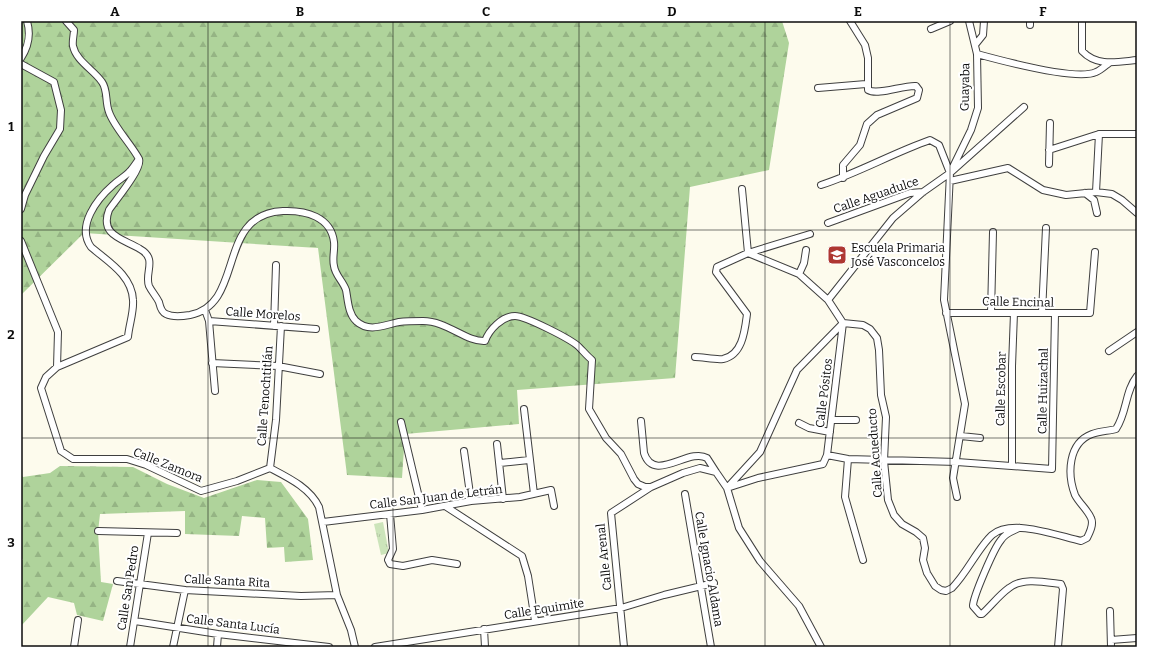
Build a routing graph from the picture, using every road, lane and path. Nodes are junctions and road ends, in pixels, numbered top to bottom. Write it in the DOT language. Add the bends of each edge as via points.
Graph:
graph roads {
  1 [pos="27,21"];
  2 [pos="66,21"];
  3 [pos="850,21"];
  4 [pos="950,21"];
  5 [pos="969,21"];
  6 [pos="984,21"];
  7 [pos="1082,21"];
  8 [pos="931,29"];
  9 [pos="975,45"];
  10 [pos="977,54"];
  11 [pos="21,58"];
  12 [pos="1137,60"];
  13 [pos="1109,63"];
  14 [pos="21,64"];
  15 [pos="866,84"];
  16 [pos="818,88"];
  17 [pos="1024,107"];
  18 [pos="1050,123"];
  19 [pos="1099,134"];
  20 [pos="1137,134"];
  21 [pos="1049,150"];
  22 [pos="139,159"];
  23 [pos="1049,164"];
  24 [pos="950,172"];
  25 [pos="843,178"];
  26 [pos="950,181"];
  27 [pos="821,185"];
  28 [pos="742,189"];
  29 [pos="923,192"];
  30 [pos="1096,192"];
  31 [pos="1085,193"];
  32 [pos="21,209"];
  33 [pos="1097,213"];
  34 [pos="1137,213"];
  35 [pos="828,223"];
  36 [pos="1046,228"];
  37 [pos="993,232"];
  38 [pos="810,234"];
  39 [pos="21,241"];
  40 [pos="806,250"];
  41 [pos="1095,252"];
  42 [pos="748,253"];
  43 [pos="276,265"];
  44 [pos="799,274"];
  45 [pos="828,300"];
  46 [pos="205,310"];
  47 [pos="946,313"];
  48 [pos="991,313"];
  49 [pos="1014,313"];
  50 [pos="1042,313"];
  51 [pos="1055,314"];
  52 [pos="209,321"];
  53 [pos="843,323"];
  54 [pos="278,326"];
  55 [pos="316,329"];
  56 [pos="1137,332"];
  57 [pos="1109,351"];
  58 [pos="695,357"];
  59 [pos="212,363"];
  60 [pos="57,366"];
  61 [pos="278,366"];
  62 [pos="320,374"];
  63 [pos="1137,376"];
  64 [pos="215,392"];
  65 [pos="524,409"];
  66 [pos="832,420"];
  67 [pos="856,420"];
  68 [pos="641,421"];
  69 [pos="401,422"];
  70 [pos="799,423"];
  71 [pos="830,432"];
  72 [pos="961,436"];
  73 [pos="980,438"];
  74 [pos="497,444"];
  75 [pos="464,451"];
  76 [pos="828,455"];
  77 [pos="848,459"];
  78 [pos="529,460"];
  79 [pos="884,461"];
  80 [pos="957,462"];
  81 [pos="500,463"];
  82 [pos="1012,465"];
  83 [pos="270,468"];
  84 [pos="716,472"];
  85 [pos="651,487"];
  86 [pos="727,488"];
  87 [pos="534,494"];
  88 [pos="686,494"];
  89 [pos="957,497"];
  90 [pos="503,499"];
  91 [pos="472,501"];
  92 [pos="445,506"];
  93 [pos="554,506"];
  94 [pos="422,510"];
  95 [pos="390,514"];
  96 [pos="323,522"];
  97 [pos="1020,527"];
  98 [pos="98,531"];
  99 [pos="148,533"];
  100 [pos="177,533"];
  101 [pos="863,560"];
  102 [pos="457,564"];
  103 [pos="116,581"];
  104 [pos="714,583"];
  105 [pos="141,584"];
  106 [pos="701,587"];
  107 [pos="185,590"];
  108 [pos="337,595"];
  109 [pos="621,608"];
  110 [pos="1110,611"];
  111 [pos="78,620"];
  112 [pos="535,620"];
  113 [pos="135,621"];
  114 [pos="176,628"];
  115 [pos="484,629"];
  116 [pos="218,634"];
  117 [pos="1137,638"];
  118 [pos="1111,640"];
  119 [pos="74,647"];
  120 [pos="130,647"];
  121 [pos="173,647"];
  122 [pos="217,647"];
  123 [pos="329,647"];
  124 [pos="355,647"];
  125 [pos="375,647"];
  126 [pos="485,647"];
  127 [pos="624,647"];
  128 [pos="711,647"];
  129 [pos="821,647"];
  130 [pos="1058,647"];
  131 [pos="1111,647"];
  1 -- 11 [label="street" via="30,37"];
  2 -- 22 [label="street" via="74,30 73,46 106,90 108,112 113,122 131,144"];
  3 -- 15 [label="street" via="865,45 868,58"];
  4 -- 8 [label="street"];
  5 -- 9 [label="street, Guayaba"];
  6 -- 9 [label="street" via="983,35"];
  7 -- 13 [label="street" via="1082,51 1096,61"];
  9 -- 10 [label="street, Guayaba"];
  10 -- 13 [label="street" via="1031,68 1078,74 1096,72"];
  10 -- 24 [label="street, Guayaba" via="978,108 971,130"];
  12 -- 13 [label="street"];
  14 -- 32 [label="street" via="54,82 61,110 60,129 44,156"];
  15 -- 16 [label="street"];
  15 -- 25 [label="street" via="870,92 907,85 916,86 920,90 917,98 877,115 866,124 860,145 843,165"];
  17 -- 24 [label="street, Calle Aguadulce"];
  18 -- 21 [label="street"];
  19 -- 20 [label="street"];
  19 -- 21 [label="street"];
  19 -- 30 [label="street"];
  21 -- 23 [label="street"];
  22 -- 46 [label="street" via="135,174 109,210 108,227 117,238 145,252 149,257 150,287 163,312 167,315 186,315"];
  22 -- 60 [label="street, Calle Zamora" via="96,204 85,229 87,242 122,274 131,290 133,299 128,337"];
  24 -- 25 [label="street" via="939,145 930,140"];
  24 -- 26 [label="street"];
  24 -- 29 [label="street, Calle Aguadulce"];
  25 -- 27 [label="street"];
  26 -- 31 [label="street" via="1008,168 1043,190 1066,194"];
  26 -- 47 [label="street" via="944,300"];
  28 -- 42 [label="street"];
  29 -- 35 [label="street, Calle Aguadulce" via="910,193"];
  29 -- 45 [label="street" via="893,218"];
  30 -- 31 [label="street"];
  30 -- 34 [label="street" via="1112,194"];
  31 -- 33 [label="street" via="1094,200"];
  36 -- 50 [label="street"];
  37 -- 48 [label="street"];
  38 -- 42 [label="street"];
  39 -- 60 [label="street" via="59,336"];
  40 -- 44 [label="street"];
  41 -- 51 [label="street, Calle Encinal" via="1090,313"];
  42 -- 44 [label="street"];
  42 -- 58 [label="street" via="716,267 716,272 747,314 745,336 735,352 724,359"];
  43 -- 54 [label="street, Calle Tenochtitlán"];
  44 -- 45 [label="street"];
  45 -- 53 [label="street"];
  46 -- 52 [label="street"];
  46 -- 85 [label="street" via="218,295 230,268 236,244 247,226 259,218 283,211 311,215 326,222 332,234 334,266 345,289 350,311 355,320 364,326 377,328 424,321 440,323 471,338 486,341 488,333 497,324 514,316 531,320 578,346 592,360 589,409 593,417 606,438 621,454 634,479 645,487"];
  47 -- 48 [label="street, Calle Encinal"];
  47 -- 72 [label="street" via="965,404"];
  48 -- 49 [label="street, Calle Encinal"];
  49 -- 50 [label="street, Calle Encinal"];
  49 -- 82 [label="street, Calle Escobar"];
  50 -- 51 [label="street, Calle Encinal"];
  51 -- 82 [label="street, Calle Huizachal" via="1052,468"];
  52 -- 54 [label="street, Calle Morelos"];
  52 -- 59 [label="street"];
  53 -- 66 [label="street, Calle Pósitos"];
  53 -- 79 [label="street, Calle Acueducto" via="863,325 877,338 881,395 886,417"];
  53 -- 86 [label="street" via="798,370 760,452"];
  54 -- 55 [label="street, Calle Morelos"];
  54 -- 61 [label="street, Calle Tenochtitlán"];
  56 -- 57 [label="street"];
  59 -- 61 [label="street"];
  59 -- 64 [label="street"];
  60 -- 83 [label="street, Calle Zamora" via="46,377 41,388 61,451 72,459 127,459 146,465 201,491"];
  61 -- 62 [label="street"];
  61 -- 83 [label="street, Calle Tenochtitlán" via="276,420"];
  63 -- 97 [label="street, Calle Acueducto" via="1132,383 1123,415 1116,429 1092,434 1078,444 1071,460 1070,477 1076,495 1091,518 1092,527 1087,538 1081,541"];
  65 -- 78 [label="street"];
  66 -- 67 [label="street"];
  66 -- 71 [label="street, Calle Pósitos"];
  68 -- 84 [label="street" via="644,454 651,464 662,466 700,456 707,458"];
  69 -- 94 [label="street"];
  70 -- 71 [label="street" via="809,428"];
  71 -- 76 [label="street, Calle Pósitos"];
  72 -- 73 [label="street"];
  72 -- 80 [label="street"];
  74 -- 81 [label="street"];
  75 -- 91 [label="street"];
  76 -- 77 [label="street"];
  76 -- 86 [label="street, Calle Pósitos" via="822,464 758,478"];
  77 -- 79 [label="street"];
  77 -- 101 [label="street" via="845,497"];
  78 -- 81 [label="street"];
  78 -- 87 [label="street"];
  79 -- 80 [label="street"];
  79 -- 97 [label="street, Calle Acueducto" via="888,500 894,515 902,524 923,538 923,560 927,573 941,590 946,591 958,582 992,535 1007,527"];
  80 -- 82 [label="street"];
  80 -- 89 [label="street" via="953,478"];
  81 -- 90 [label="street"];
  83 -- 96 [label="street" via="296,482 311,495 319,508"];
  84 -- 85 [label="street" via="706,469 692,470"];
  84 -- 86 [label="street"];
  85 -- 109 [label="street, Calle Arenal" via="611,513"];
  86 -- 129 [label="street" via="738,528 760,561 799,606"];
  87 -- 90 [label="street, Calle San Juan de Letrán"];
  87 -- 93 [label="street, Calle San Juan de Letrán" via="551,490"];
  88 -- 106 [label="street, Calle Ignacio Aldama"];
  90 -- 91 [label="street, Calle San Juan de Letrán"];
  91 -- 92 [label="street, Calle San Juan de Letrán"];
  92 -- 94 [label="street, Calle San Juan de Letrán"];
  92 -- 112 [label="street" via="522,556"];
  94 -- 95 [label="street, Calle San Juan de Letrán"];
  95 -- 96 [label="street, Calle San Juan de Letrán"];
  95 -- 102 [label="street" via="393,549 388,560 390,564 403,566 432,560"];
  96 -- 108 [label="street"];
  97 -- 130 [label="street" via="1000,540 973,603 975,610 981,614 1009,587 1016,584 1044,582 1062,585"];
  98 -- 99 [label="street"];
  99 -- 100 [label="street"];
  99 -- 105 [label="street, Calle San Pedro"];
  103 -- 105 [label="street, Calle Santa Rita"];
  104 -- 106 [label="street, Calle Equimite"];
  105 -- 107 [label="street, Calle Santa Rita"];
  105 -- 113 [label="street, Calle San Pedro"];
  106 -- 109 [label="street, Calle Equimite"];
  106 -- 128 [label="street, Calle Ignacio Aldama"];
  107 -- 108 [label="street, Calle Santa Rita" via="301,596"];
  107 -- 114 [label="street"];
  108 -- 124 [label="street"];
  109 -- 112 [label="street, Calle Equimite"];
  109 -- 127 [label="street, Calle Arenal"];
  110 -- 118 [label="street"];
  111 -- 119 [label="street"];
  112 -- 115 [label="street, Calle Equimite"];
  113 -- 114 [label="street, Calle Santa Lucía"];
  113 -- 120 [label="street, Calle San Pedro"];
  114 -- 116 [label="street, Calle Santa Lucía"];
  114 -- 121 [label="street"];
  115 -- 125 [label="street, Calle Equimite"];
  115 -- 126 [label="street"];
  116 -- 122 [label="street"];
  116 -- 123 [label="street, Calle Santa Lucía"];
  117 -- 118 [label="street"];
  118 -- 131 [label="street"];
}
